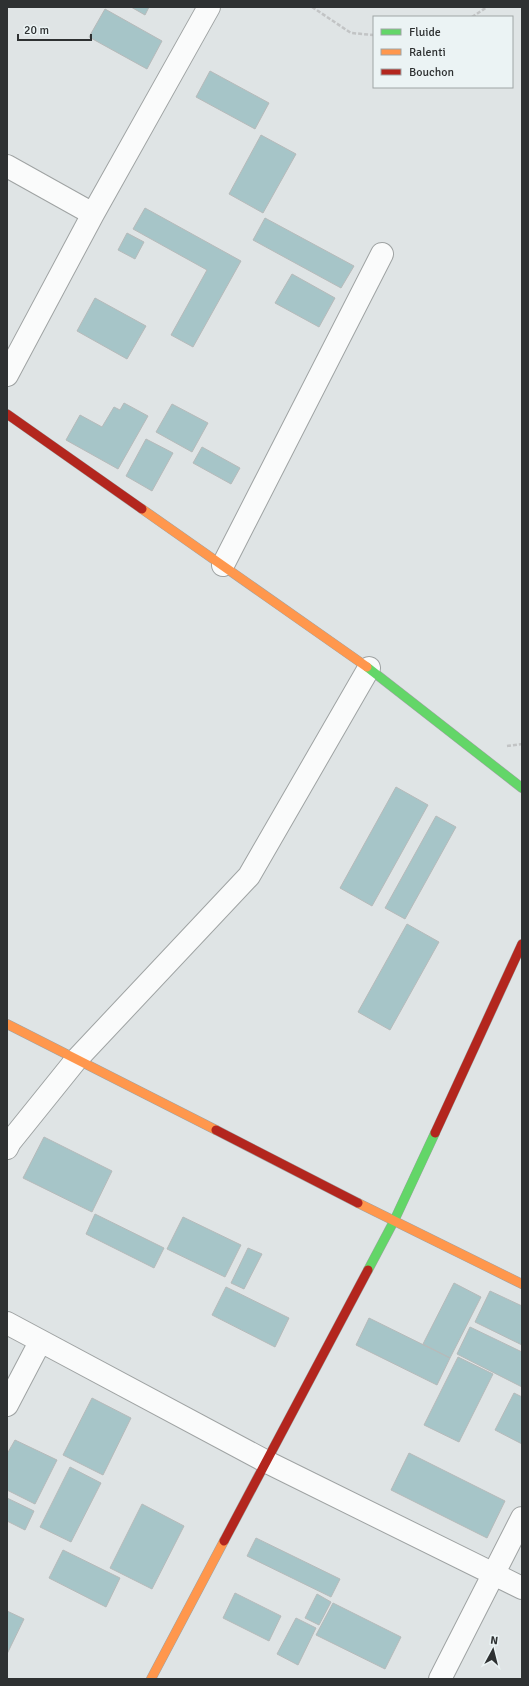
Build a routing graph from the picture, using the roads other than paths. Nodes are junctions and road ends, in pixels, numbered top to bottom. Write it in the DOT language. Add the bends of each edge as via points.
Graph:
graph roads {
  1 [pos="209,7"];
  2 [pos="7,166"];
  3 [pos="93,214"];
  4 [pos="382,254"];
  5 [pos="7,375"];
  6 [pos="7,414"];
  7 [pos="223,566"];
  8 [pos="369,668"];
  9 [pos="522,788"];
  10 [pos="522,944"];
  11 [pos="7,1024"];
  12 [pos="76,1060"];
  13 [pos="7,1148"];
  14 [pos="394,1221"];
  15 [pos="522,1284"];
  16 [pos="7,1323"];
  17 [pos="40,1342"];
  18 [pos="7,1405"];
  19 [pos="267,1462"];
  20 [pos="522,1518"];
  21 [pos="492,1573"];
  22 [pos="522,1588"];
  23 [pos="151,1679"];
  24 [pos="440,1679"];
  1 -- 3 [label="street"];
  2 -- 3 [label="street"];
  3 -- 5 [label="street"];
  4 -- 7 [label="street"];
  6 -- 7 [label="street"];
  7 -- 8 [label="street"];
  8 -- 9 [label="street"];
  8 -- 12 [label="street" via="249,876"];
  10 -- 14 [label="street"];
  11 -- 12 [label="street"];
  12 -- 13 [label="street"];
  12 -- 14 [label="street"];
  14 -- 15 [label="street"];
  14 -- 19 [label="street"];
  16 -- 17 [label="street"];
  17 -- 18 [label="street"];
  17 -- 19 [label="street"];
  19 -- 21 [label="street"];
  19 -- 23 [label="street"];
  20 -- 21 [label="street"];
  21 -- 22 [label="street"];
  21 -- 24 [label="street"];
}
